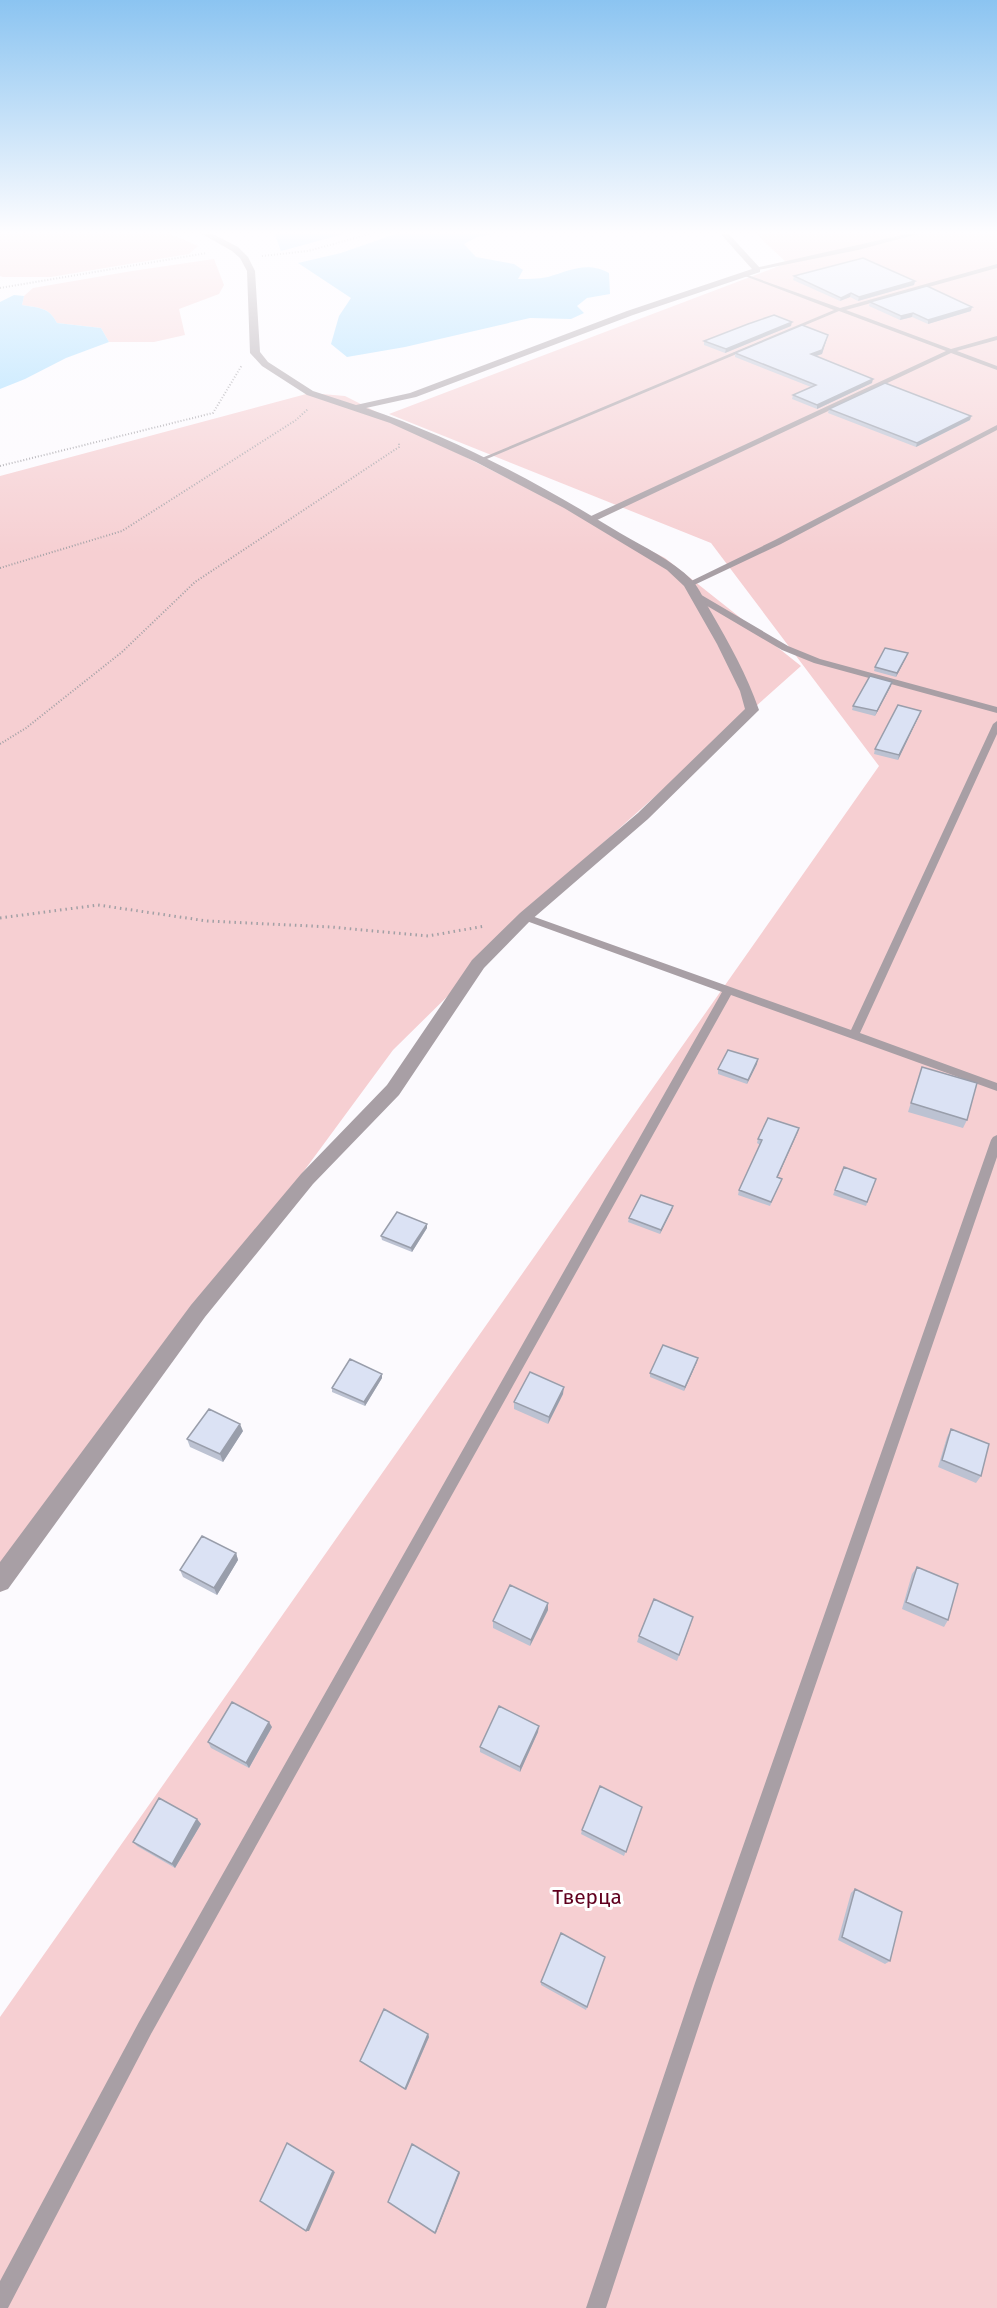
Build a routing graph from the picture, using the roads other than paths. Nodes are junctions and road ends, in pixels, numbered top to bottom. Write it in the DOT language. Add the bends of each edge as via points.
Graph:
graph roads {
  1 [pos="254,339"];
  2 [pos="562,339"];
  3 [pos="769,339"];
  4 [pos="917,339"];
  5 [pos="994,339"];
  6 [pos="951,351"];
  7 [pos="997,368"];
  8 [pos="351,409"];
  9 [pos="997,427"];
  10 [pos="480,460"];
  11 [pos="592,519"];
  12 [pos="692,589"];
  13 [pos="997,710"];
  14 [pos="997,724"];
  15 [pos="525,917"];
  16 [pos="728,990"];
  17 [pos="854,1035"];
  18 [pos="997,1087"];
  19 [pos="997,1140"];
  20 [pos="0,1581"];
  21 [pos="0,2302"];
  22 [pos="596,2308"];
  1 -- 8 [label="street" via="255,353 265,364 310,393"];
  2 -- 8 [label="street" via="413,395"];
  3 -- 10 [label="lane"];
  4 -- 6 [label="lane"];
  5 -- 6 [label="lane"];
  6 -- 7 [label="lane"];
  6 -- 11 [label="lane"];
  8 -- 10 [label="street" via="400,424"];
  9 -- 12 [label="lane"];
  10 -- 11 [label="street"];
  11 -- 12 [label="street" via="671,568"];
  12 -- 13 [label="lane" via="785,648 817,661"];
  12 -- 15 [label="street" via="723,644 752,710 643,816"];
  14 -- 17 [label="lane"];
  15 -- 16 [label="lane"];
  15 -- 20 [label="street" via="478,964 393,1090 307,1179 198,1311"];
  16 -- 17 [label="lane"];
  16 -- 21 [label="lane" via="145,2028"];
  17 -- 18 [label="lane"];
  19 -- 22 [label="lane" via="704,1983"];
}
